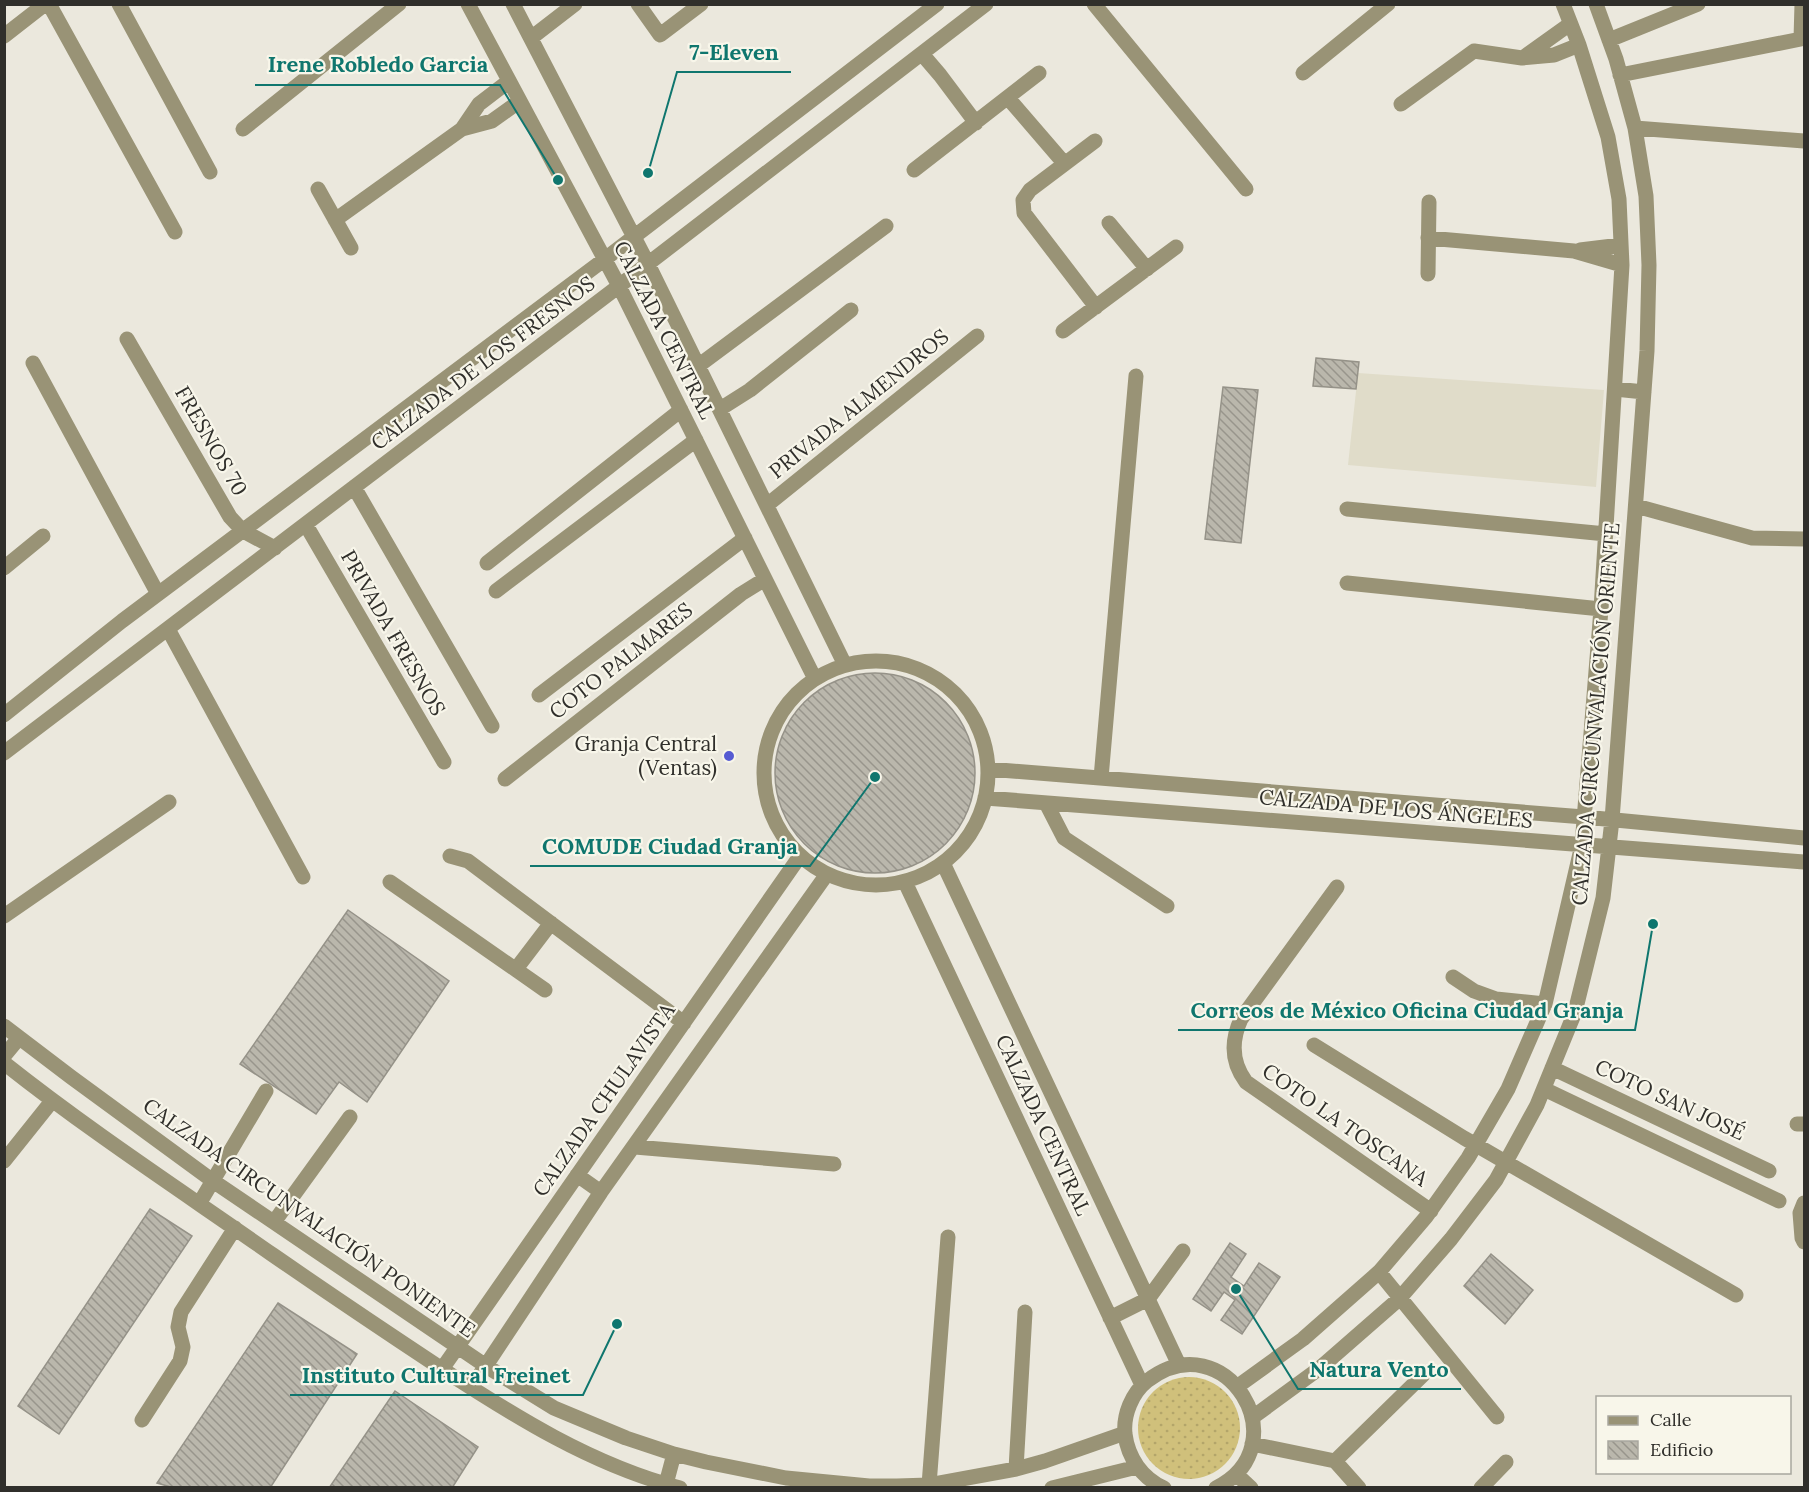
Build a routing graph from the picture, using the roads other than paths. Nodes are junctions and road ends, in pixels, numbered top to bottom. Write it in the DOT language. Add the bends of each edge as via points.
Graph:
graph roads {
  1 [pos="47,4"];
  2 [pos="120,4"];
  3 [pos="399,4"];
  4 [pos="468,4"];
  5 [pos="513,4"];
  6 [pos="575,4"];
  7 [pos="638,4"];
  8 [pos="701,4"];
  9 [pos="937,4"];
  10 [pos="986,4"];
  11 [pos="1094,4"];
  12 [pos="1388,4"];
  13 [pos="1563,4"];
  14 [pos="1596,4"];
  15 [pos="1698,4"];
  16 [pos="1802,4"];
  17 [pos="1570,24"];
  18 [pos="5,34"];
  19 [pos="531,38"];
  20 [pos="1609,40"];
  21 [pos="1579,45"];
  22 [pos="922,54"];
  23 [pos="1522,58"];
  24 [pos="1303,73"];
  25 [pos="1039,74"];
  26 [pos="1620,75"];
  27 [pos="509,81"];
  28 [pos="1008,98"];
  29 [pos="520,101"];
  30 [pos="1401,105"];
  31 [pos="976,123"];
  32 [pos="1635,128"];
  33 [pos="243,129"];
  34 [pos="462,129"];
  35 [pos="1095,141"];
  36 [pos="1804,141"];
  37 [pos="1064,163"];
  38 [pos="914,170"];
  39 [pos="210,172"];
  40 [pos="318,189"];
  41 [pos="1246,189"];
  42 [pos="1429,202"];
  43 [pos="335,220"];
  44 [pos="1109,222"];
  45 [pos="886,226"];
  46 [pos="175,232"];
  47 [pos="634,237"];
  48 [pos="1428,238"];
  49 [pos="1621,245"];
  50 [pos="1176,247"];
  51 [pos="351,249"];
  52 [pos="1574,251"];
  53 [pos="605,259"];
  54 [pos="648,264"];
  55 [pos="1623,265"];
  56 [pos="1147,269"];
  57 [pos="1428,274"];
  58 [pos="619,286"];
  59 [pos="1096,307"];
  60 [pos="851,310"];
  61 [pos="1063,331"];
  62 [pos="977,336"];
  63 [pos="127,339"];
  64 [pos="33,363"];
  65 [pos="698,366"];
  66 [pos="1136,376"];
  67 [pos="1615,389"];
  68 [pos="1644,392"];
  69 [pos="720,409"];
  70 [pos="681,410"];
  71 [pos="696,440"];
  72 [pos="354,487"];
  73 [pos="767,505"];
  74 [pos="1635,506"];
  75 [pos="1347,509"];
  76 [pos="306,525"];
  77 [pos="243,531"];
  78 [pos="1606,534"];
  79 [pos="43,536"];
  80 [pos="745,538"];
  81 [pos="1804,539"];
  82 [pos="275,548"];
  83 [pos="487,563"];
  84 [pos="4,568"];
  85 [pos="765,579"];
  86 [pos="1347,583"];
  87 [pos="496,591"];
  88 [pos="158,594"];
  89 [pos="1601,609"];
  90 [pos="168,629"];
  91 [pos="845,665"];
  92 [pos="815,679"];
  93 [pos="539,695"];
  94 [pos="4,715"];
  95 [pos="492,726"];
  96 [pos="4,753"];
  97 [pos="444,762"];
  98 [pos="988,768"];
  99 [pos="1101,778"];
  100 [pos="505,779"];
  101 [pos="985,798"];
  102 [pos="169,802"];
  103 [pos="1046,803"];
  104 [pos="1584,817"];
  105 [pos="1612,820"];
  106 [pos="1804,838"];
  107 [pos="1582,845"];
  108 [pos="1609,847"];
  109 [pos="450,856"];
  110 [pos="800,856"];
  111 [pos="1804,862"];
  112 [pos="943,863"];
  113 [pos="827,874"];
  114 [pos="303,877"];
  115 [pos="390,882"];
  116 [pos="905,882"];
  117 [pos="1337,887"];
  118 [pos="1167,906"];
  119 [pos="4,916"];
  120 [pos="551,923"];
  121 [pos="516,969"];
  122 [pos="1453,977"];
  123 [pos="545,990"];
  124 [pos="1545,1004"];
  125 [pos="684,1023"];
  126 [pos="4,1026"];
  127 [pos="19,1038"];
  128 [pos="1314,1045"];
  129 [pos="4,1056"];
  130 [pos="4,1064"];
  131 [pos="1552,1068"];
  132 [pos="1544,1089"];
  133 [pos="266,1091"];
  134 [pos="52,1101"];
  135 [pos="350,1117"];
  136 [pos="1476,1145"];
  137 [pos="634,1147"];
  138 [pos="4,1161"];
  139 [pos="1505,1162"];
  140 [pos="834,1164"];
  141 [pos="1769,1171"];
  142 [pos="577,1175"];
  143 [pos="213,1181"];
  144 [pos="601,1192"];
  145 [pos="1779,1201"];
  146 [pos="1804,1203"];
  147 [pos="199,1204"];
  148 [pos="1431,1211"];
  149 [pos="274,1222"];
  150 [pos="235,1228"];
  151 [pos="948,1237"];
  152 [pos="1804,1242"];
  153 [pos="1184,1251"];
  154 [pos="340,1268"];
  155 [pos="1379,1272"];
  156 [pos="325,1291"];
  157 [pos="1736,1295"];
  158 [pos="1148,1299"];
  159 [pos="1400,1299"];
  160 [pos="1025,1312"];
  161 [pos="1110,1318"];
  162 [pos="458,1347"];
  163 [pos="1179,1365"];
  164 [pos="486,1366"];
  165 [pos="442,1369"];
  166 [pos="1423,1375"];
  167 [pos="1142,1385"];
  168 [pos="1238,1386"];
  169 [pos="471,1388"];
  170 [pos="1253,1417"];
  171 [pos="1497,1417"];
  172 [pos="142,1420"];
  173 [pos="1125,1433"];
  174 [pos="1252,1444"];
  175 [pos="674,1454"];
  176 [pos="1335,1461"];
  177 [pos="1506,1462"];
  178 [pos="1137,1467"];
  179 [pos="1016,1469"];
  180 [pos="1236,1474"];
  181 [pos="929,1485"];
  182 [pos="673,1486"];
  183 [pos="897,1487"];
  184 [pos="1052,1488"];
  185 [pos="1164,1488"];
  186 [pos="1216,1488"];
  187 [pos="1251,1488"];
  188 [pos="1359,1488"];
  189 [pos="1480,1488"];
  1 -- 18 [label="street"];
  1 -- 46 [label="street"];
  2 -- 39 [label="street"];
  3 -- 33 [label="street"];
  4 -- 27 [label="street, CALZADA CENTRAL"];
  5 -- 19 [label="street, CALZADA CENTRAL"];
  6 -- 19 [label="street"];
  7 -- 8 [label="street" via="660,35"];
  9 -- 47 [label="street, CALZADA DE LOS FRESNOS"];
  10 -- 22 [label="street, CALZADA DE LOS FRESNOS"];
  11 -- 41 [label="street"];
  12 -- 24 [label="street"];
  13 -- 17 [label="street, CALZADA CIRCUNVALACIÓN ORIENTE"];
  14 -- 20 [label="street, CALZADA CIRCUNVALACIÓN ORIENTE"];
  15 -- 20 [label="street"];
  16 -- 26 [label="street" via="1801,39"];
  17 -- 21 [label="street, CALZADA CIRCUNVALACIÓN ORIENTE"];
  17 -- 23 [label="street"];
  19 -- 47 [label="street, CALZADA CENTRAL"];
  20 -- 26 [label="street, CALZADA CIRCUNVALACIÓN ORIENTE"];
  21 -- 23 [label="street" via="1554,55"];
  21 -- 49 [label="street, CALZADA CIRCUNVALACIÓN ORIENTE" via="1608,137 1619,199"];
  22 -- 31 [label="street"];
  22 -- 54 [label="street, CALZADA DE LOS FRESNOS"];
  23 -- 30 [label="street" via="1474,51"];
  25 -- 28 [label="street"];
  26 -- 32 [label="street, CALZADA CIRCUNVALACIÓN ORIENTE"];
  27 -- 29 [label="street, CALZADA CENTRAL"];
  27 -- 34 [label="street" via="479,104"];
  28 -- 31 [label="street"];
  28 -- 37 [label="street"];
  29 -- 34 [label="street" via="492,120"];
  29 -- 53 [label="street, CALZADA CENTRAL"];
  31 -- 38 [label="street"];
  32 -- 36 [label="street"];
  32 -- 68 [label="street, CALZADA CIRCUNVALACIÓN ORIENTE" via="1646,196 1649,265"];
  34 -- 43 [label="street"];
  35 -- 37 [label="street"];
  37 -- 59 [label="street" via="1030,190 1023,200 1024,213"];
  40 -- 43 [label="street"];
  42 -- 48 [label="street"];
  43 -- 51 [label="street"];
  44 -- 56 [label="street"];
  45 -- 65 [label="street"];
  47 -- 53 [label="street, CALZADA DE LOS FRESNOS"];
  47 -- 54 [label="street, CALZADA CENTRAL"];
  48 -- 52 [label="street"];
  48 -- 57 [label="street"];
  49 -- 52 [label="street"];
  49 -- 55 [label="street, CALZADA CIRCUNVALACIÓN ORIENTE"];
  50 -- 56 [label="street"];
  52 -- 55 [label="street"];
  53 -- 58 [label="street, CALZADA CENTRAL"];
  53 -- 77 [label="street, CALZADA DE LOS FRESNOS"];
  54 -- 58 [label="street, CALZADA DE LOS FRESNOS"];
  54 -- 65 [label="street, CALZADA CENTRAL"];
  55 -- 67 [label="street, CALZADA CIRCUNVALACIÓN ORIENTE"];
  56 -- 59 [label="street"];
  58 -- 70 [label="street, CALZADA CENTRAL"];
  58 -- 72 [label="street, CALZADA DE LOS FRESNOS"];
  59 -- 61 [label="street"];
  60 -- 69 [label="street"];
  62 -- 73 [label="street, PRIVADA ALMENDROS"];
  63 -- 77 [label="street, FRESNOS 70" via="230,517"];
  64 -- 88 [label="street"];
  65 -- 69 [label="street, CALZADA CENTRAL"];
  66 -- 99 [label="street"];
  67 -- 68 [label="street"];
  67 -- 78 [label="street, CALZADA CIRCUNVALACIÓN ORIENTE"];
  68 -- 74 [label="street, CALZADA CIRCUNVALACIÓN ORIENTE"];
  69 -- 73 [label="street, CALZADA CENTRAL"];
  70 -- 71 [label="street, CALZADA CENTRAL"];
  70 -- 83 [label="street"];
  71 -- 80 [label="street, CALZADA CENTRAL"];
  71 -- 87 [label="street"];
  72 -- 76 [label="street, CALZADA DE LOS FRESNOS"];
  72 -- 95 [label="street"];
  73 -- 91 [label="street, CALZADA CENTRAL"];
  74 -- 81 [label="street" via="1752,538"];
  74 -- 105 [label="street, CALZADA CIRCUNVALACIÓN ORIENTE"];
  75 -- 78 [label="street"];
  76 -- 82 [label="street, CALZADA DE LOS FRESNOS"];
  76 -- 97 [label="street, PRIVADA FRESNOS"];
  77 -- 82 [label="street, FRESNOS 70"];
  77 -- 88 [label="street, CALZADA DE LOS FRESNOS"];
  78 -- 89 [label="street, CALZADA CIRCUNVALACIÓN ORIENTE"];
  79 -- 84 [label="street"];
  80 -- 85 [label="street, CALZADA CENTRAL"];
  80 -- 93 [label="street"];
  82 -- 90 [label="street, CALZADA DE LOS FRESNOS"];
  85 -- 92 [label="street, CALZADA CENTRAL"];
  85 -- 100 [label="street, COTO PALMARES"];
  86 -- 89 [label="street"];
  88 -- 94 [label="street, CALZADA DE LOS FRESNOS"];
  89 -- 104 [label="street, CALZADA CIRCUNVALACIÓN ORIENTE"];
  90 -- 96 [label="street, CALZADA DE LOS FRESNOS"];
  90 -- 114 [label="street"];
  91 -- 92 [label="street"];
  91 -- 98 [label="street" via="874,661 902,664 929,674 953,691 979,731"];
  92 -- 110 [label="street" via="797,693 772,731 764,776 774,820"];
  98 -- 99 [label="street, CALZADA DE LOS ÁNGELES"];
  98 -- 101 [label="street"];
  99 -- 104 [label="street, CALZADA DE LOS ÁNGELES"];
  101 -- 103 [label="street, CALZADA DE LOS ÁNGELES"];
  101 -- 112 [label="street" via="970,834"];
  102 -- 119 [label="street"];
  103 -- 107 [label="street, CALZADA DE LOS ÁNGELES"];
  103 -- 118 [label="street" via="1064,838"];
  104 -- 105 [label="street, CALZADA DE LOS ÁNGELES"];
  104 -- 107 [label="street, CALZADA CIRCUNVALACIÓN ORIENTE"];
  105 -- 106 [label="street, CALZADA DE LOS ÁNGELES"];
  105 -- 108 [label="street, CALZADA CIRCUNVALACIÓN ORIENTE"];
  107 -- 108 [label="street, CALZADA DE LOS ÁNGELES"];
  107 -- 124 [label="street, CALZADA CIRCUNVALACIÓN ORIENTE"];
  108 -- 111 [label="street, CALZADA DE LOS ÁNGELES"];
  108 -- 131 [label="street, CALZADA CIRCUNVALACIÓN ORIENTE" via="1604,898 1575,1012"];
  109 -- 120 [label="street" via="468,861"];
  110 -- 113 [label="street"];
  110 -- 125 [label="street, CALZADA CHULAVISTA"];
  112 -- 116 [label="street"];
  112 -- 158 [label="street, CALZADA CENTRAL"];
  113 -- 116 [label="street" via="866,885"];
  113 -- 137 [label="street"];
  115 -- 121 [label="street"];
  116 -- 161 [label="street, CALZADA CENTRAL"];
  117 -- 148 [label="street, COTO LA TOSCANA" via="1242,1019 1235,1037 1238,1072 1246,1082"];
  120 -- 121 [label="street"];
  120 -- 125 [label="street"];
  121 -- 123 [label="street"];
  122 -- 124 [label="street" via="1496,999"];
  124 -- 136 [label="street, CALZADA CIRCUNVALACIÓN ORIENTE" via="1508,1089"];
  125 -- 142 [label="street, CALZADA CHULAVISTA"];
  126 -- 127 [label="street, CALZADA CIRCUNVALACIÓN PONIENTE"];
  127 -- 129 [label="street"];
  127 -- 143 [label="street, CALZADA CIRCUNVALACIÓN PONIENTE"];
  128 -- 136 [label="street"];
  130 -- 134 [label="street"];
  131 -- 132 [label="street, CALZADA CIRCUNVALACIÓN ORIENTE"];
  131 -- 141 [label="street, COTO SAN JOSÉ"];
  132 -- 139 [label="street, CALZADA CIRCUNVALACIÓN ORIENTE"];
  132 -- 145 [label="street"];
  133 -- 143 [label="street"];
  134 -- 138 [label="street"];
  134 -- 147 [label="street"];
  135 -- 149 [label="street"];
  136 -- 139 [label="street"];
  136 -- 148 [label="street, CALZADA CIRCUNVALACIÓN ORIENTE"];
  137 -- 140 [label="street"];
  137 -- 144 [label="street"];
  139 -- 157 [label="street"];
  139 -- 159 [label="street, CALZADA CIRCUNVALACIÓN ORIENTE" via="1451,1239"];
  142 -- 144 [label="street"];
  142 -- 162 [label="street, CALZADA CHULAVISTA"];
  143 -- 147 [label="street"];
  143 -- 149 [label="street, CALZADA CIRCUNVALACIÓN PONIENTE"];
  144 -- 164 [label="street"];
  146 -- 152 [label="street" via="1800,1213"];
  147 -- 150 [label="street"];
  148 -- 155 [label="street, CALZADA CIRCUNVALACIÓN ORIENTE"];
  149 -- 154 [label="street, CALZADA CIRCUNVALACIÓN PONIENTE"];
  150 -- 156 [label="street"];
  150 -- 172 [label="street" via="181,1312 180,1361"];
  151 -- 181 [label="street"];
  153 -- 158 [label="street"];
  154 -- 156 [label="street"];
  154 -- 162 [label="street, CALZADA CIRCUNVALACIÓN PONIENTE"];
  155 -- 159 [label="street"];
  155 -- 168 [label="street, CALZADA CIRCUNVALACIÓN ORIENTE" via="1303,1339"];
  156 -- 165 [label="street"];
  158 -- 161 [label="street"];
  158 -- 163 [label="street, CALZADA CENTRAL"];
  159 -- 170 [label="street, CALZADA CIRCUNVALACIÓN ORIENTE" via="1320,1368"];
  159 -- 171 [label="street"];
  160 -- 179 [label="street"];
  161 -- 167 [label="street, CALZADA CENTRAL"];
  162 -- 164 [label="street, CALZADA CIRCUNVALACIÓN PONIENTE"];
  162 -- 165 [label="street, CALZADA CHULAVISTA"];
  163 -- 167 [label="street" via="1159,1372"];
  163 -- 168 [label="street" via="1201,1365 1221,1372"];
  164 -- 169 [label="street"];
  164 -- 175 [label="street, CALZADA CIRCUNVALACIÓN PONIENTE" via="554,1408"];
  165 -- 169 [label="street"];
  166 -- 176 [label="street"];
  167 -- 173 [label="street" via="1126,1416"];
  168 -- 170 [label="street"];
  169 -- 182 [label="street" via="544,1432 616,1466"];
  170 -- 174 [label="street"];
  173 -- 178 [label="street"];
  173 -- 179 [label="street, CALZADA CIRCUNVALACIÓN PONIENTE"];
  174 -- 176 [label="street"];
  174 -- 180 [label="street"];
  175 -- 182 [label="street"];
  175 -- 183 [label="street, CALZADA CIRCUNVALACIÓN PONIENTE" via="786,1478"];
  176 -- 188 [label="street"];
  177 -- 189 [label="street"];
  178 -- 184 [label="street"];
  178 -- 185 [label="street"];
  179 -- 181 [label="street, CALZADA CIRCUNVALACIÓN PONIENTE"];
  180 -- 186 [label="street"];
  180 -- 187 [label="street"];
  181 -- 183 [label="street, CALZADA CIRCUNVALACIÓN PONIENTE"];
}
